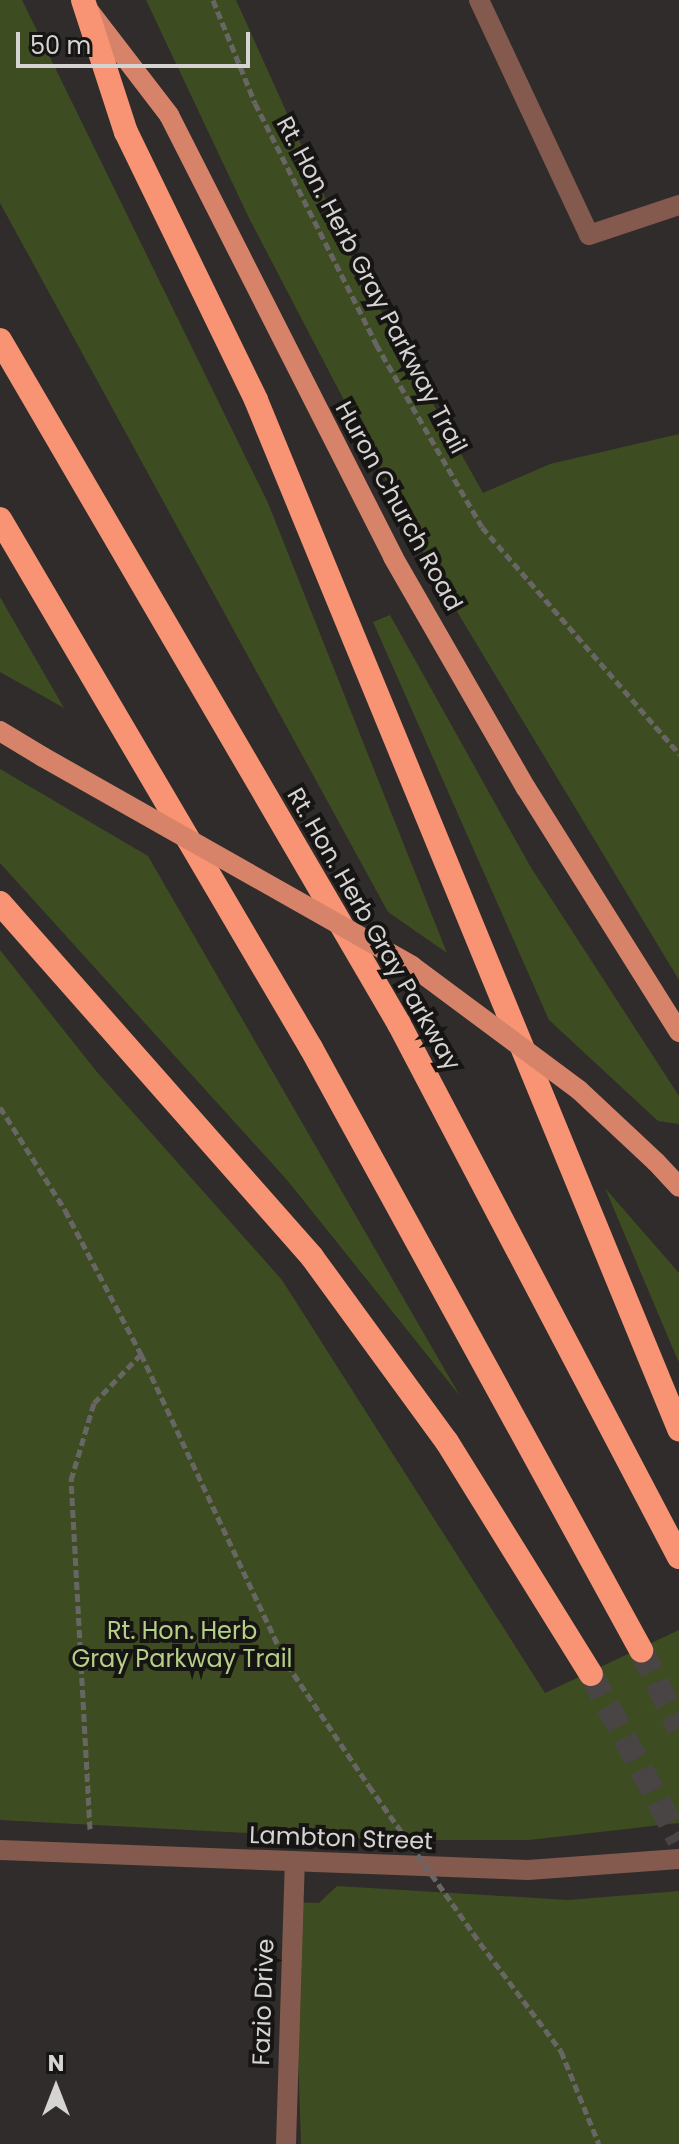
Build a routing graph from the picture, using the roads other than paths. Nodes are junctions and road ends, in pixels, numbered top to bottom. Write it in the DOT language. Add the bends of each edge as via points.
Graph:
graph roads {
  1 [pos="479,0"];
  2 [pos="84,4"];
  3 [pos="679,205"];
  4 [pos="0,340"];
  5 [pos="0,519"];
  6 [pos="0,731"];
  7 [pos="0,903"];
  8 [pos="679,1032"];
  9 [pos="679,1187"];
  10 [pos="679,1429"];
  11 [pos="679,1557"];
  12 [pos="641,1650"];
  13 [pos="591,1674"];
  14 [pos="0,1850"];
  15 [pos="679,1859"];
  16 [pos="295,1862"];
  17 [pos="286,2144"];
  1 -- 3 [label="street" via="589,235"];
  2 -- 8 [label="main road, Huron Church Road" via="169,115 393,557 526,788"];
  2 -- 10 [label="highway" via="126,132 256,400"];
  4 -- 11 [label="highway, Rt. Hon. Herb Gray Parkway" via="399,1024"];
  5 -- 12 [label="highway" via="311,1048"];
  6 -- 9 [label="main road, bridge" via="412,966 569,1082"];
  7 -- 13 [label="highway" via="312,1257 447,1442"];
  14 -- 16 [label="street, Lambton Street"];
  15 -- 16 [label="street, Lambton Street" via="528,1870"];
  16 -- 17 [label="street, Fazio Drive"];
}
